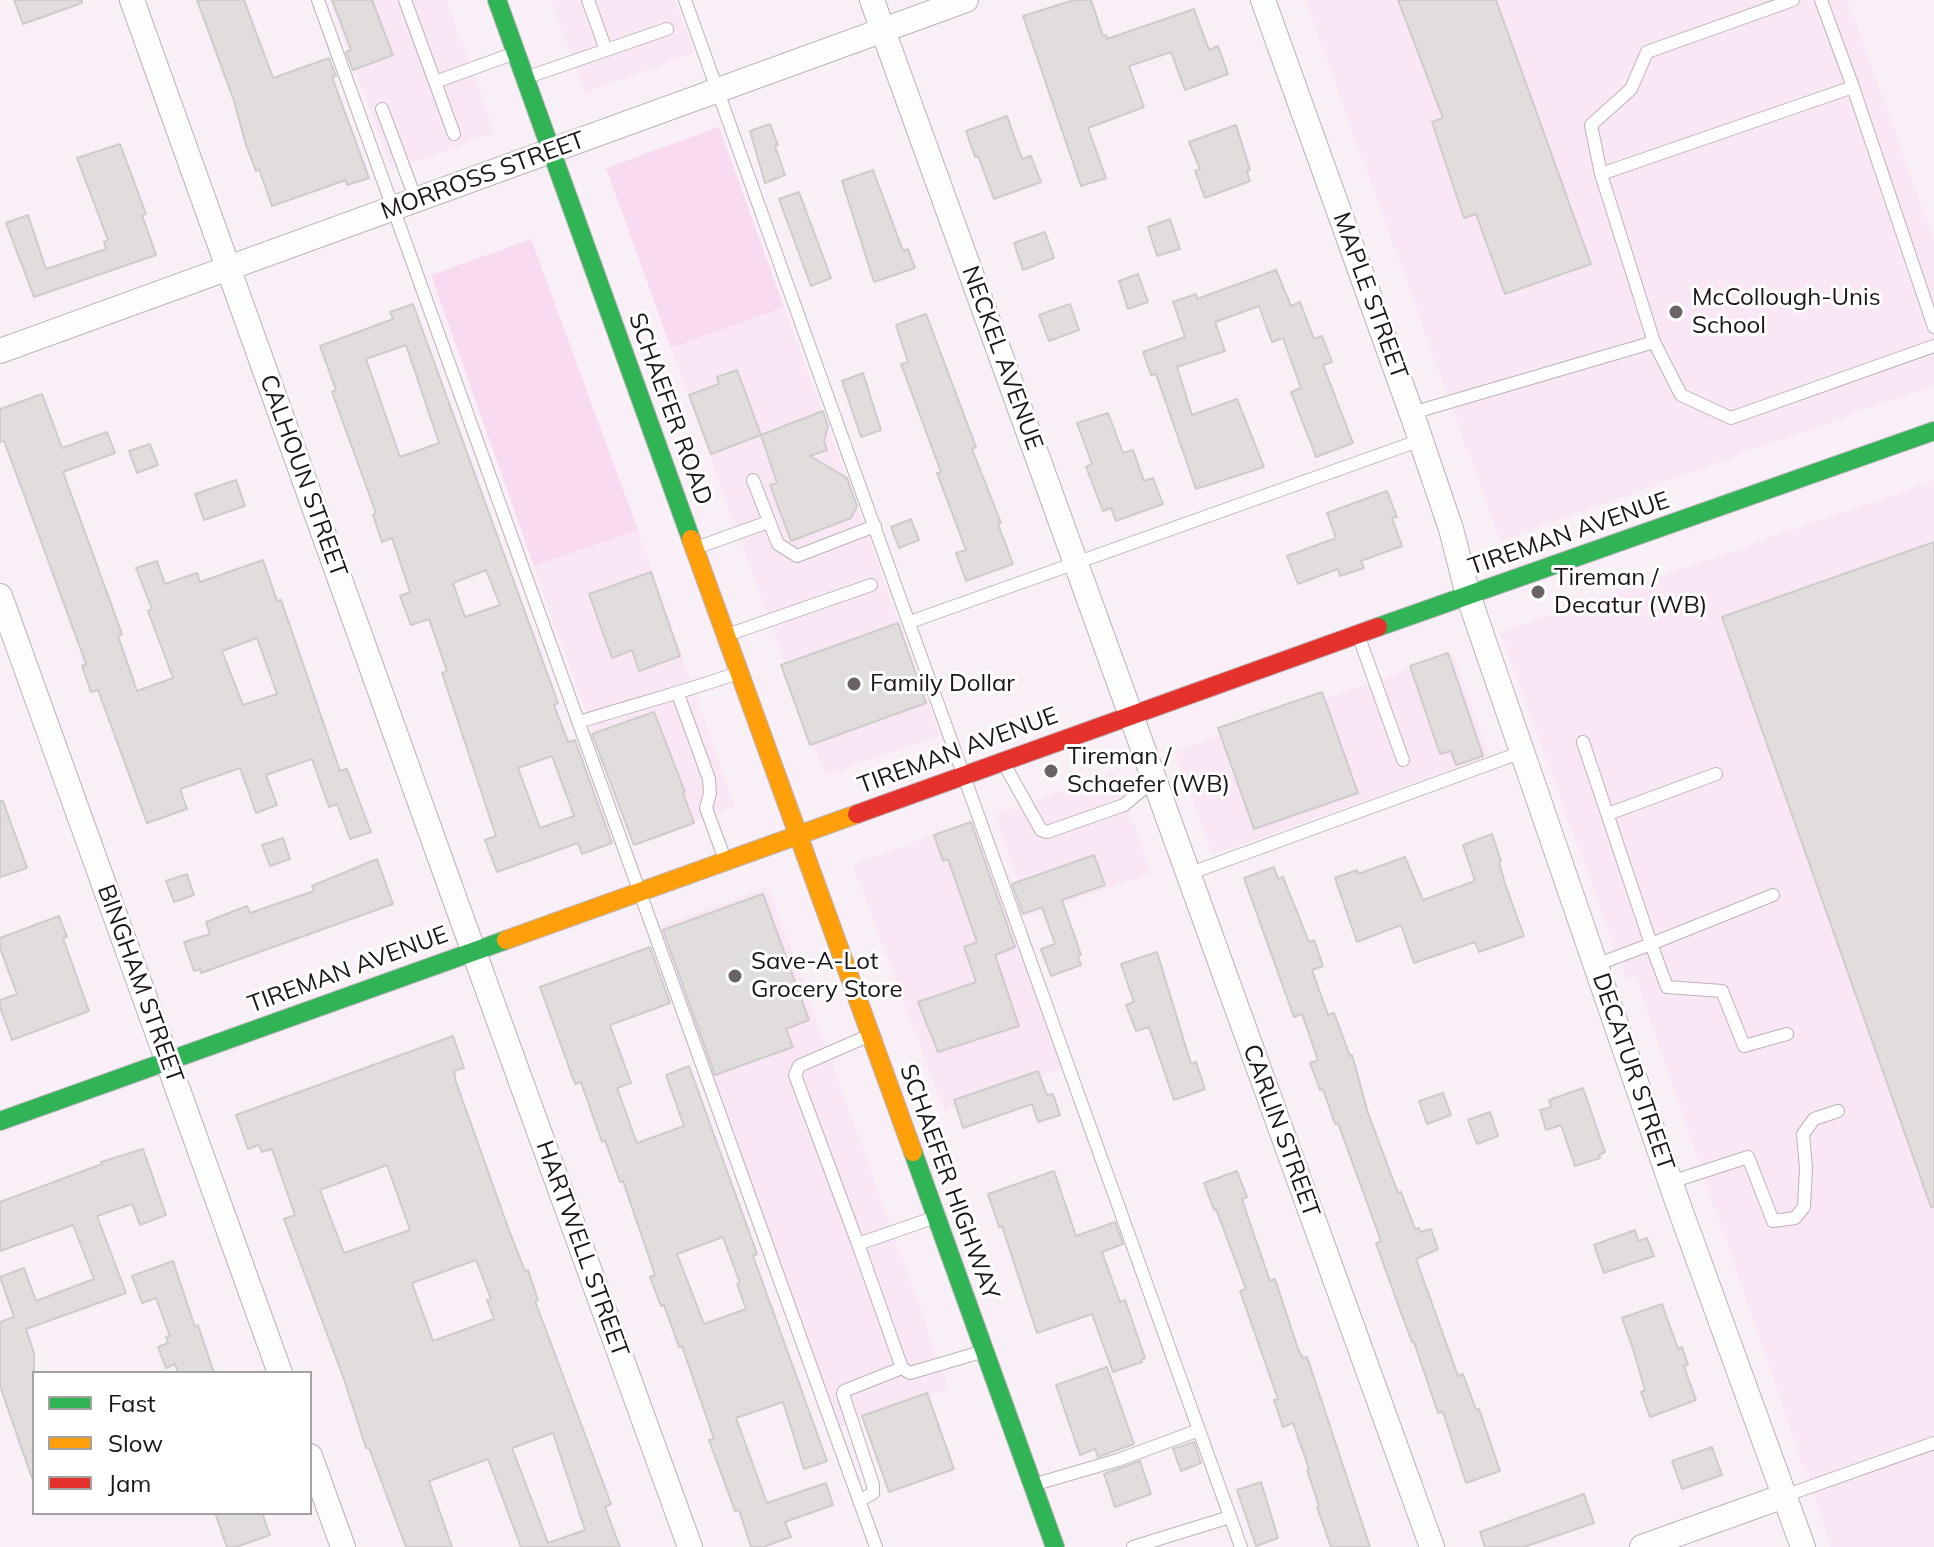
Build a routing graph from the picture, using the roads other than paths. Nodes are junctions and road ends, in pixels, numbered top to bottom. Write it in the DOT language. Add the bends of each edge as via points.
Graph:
graph roads {
  1 [pos="132,0"];
  2 [pos="318,0"];
  3 [pos="405,0"];
  4 [pos="497,0"];
  5 [pos="588,0"];
  6 [pos="685,0"];
  7 [pos="872,0"];
  8 [pos="966,0"];
  9 [pos="1263,0"];
  10 [pos="1821,0"];
  11 [pos="1787,1"];
  12 [pos="667,29"];
  13 [pos="883,30"];
  14 [pos="606,50"];
  15 [pos="516,52"];
  16 [pos="525,78"];
  17 [pos="435,82"];
  18 [pos="1853,87"];
  19 [pos="718,90"];
  20 [pos="382,109"];
  21 [pos="454,134"];
  22 [pos="551,151"];
  23 [pos="1601,174"];
  24 [pos="416,200"];
  25 [pos="393,208"];
  26 [pos="228,268"];
  27 [pos="1934,327"];
  28 [pos="1654,342"];
  29 [pos="1934,346"];
  30 [pos="0,351"];
  31 [pos="1412,413"];
  32 [pos="1934,431"];
  33 [pos="1421,440"];
  34 [pos="753,480"];
  35 [pos="768,522"];
  36 [pos="875,526"];
  37 [pos="695,549"];
  38 [pos="1076,564"];
  39 [pos="871,585"];
  40 [pos="1468,595"];
  41 [pos="0,596"];
  42 [pos="910,622"];
  43 [pos="1358,634"];
  44 [pos="726,635"];
  45 [pos="740,672"];
  46 [pos="678,694"];
  47 [pos="1131,715"];
  48 [pos="579,722"];
  49 [pos="1583,742"];
  50 [pos="1522,752"];
  51 [pos="1403,760"];
  52 [pos="1003,761"];
  53 [pos="1716,774"];
  54 [pos="964,775"];
  55 [pos="1154,780"];
  56 [pos="1608,814"];
  57 [pos="798,834"];
  58 [pos="725,860"];
  59 [pos="1188,874"];
  60 [pos="640,891"];
  61 [pos="1773,895"];
  62 [pos="1651,944"];
  63 [pos="474,951"];
  64 [pos="1596,965"];
  65 [pos="1787,1034"];
  66 [pos="870,1035"];
  67 [pos="167,1060"];
  68 [pos="1838,1111"];
  69 [pos="0,1121"];
  70 [pos="1671,1182"];
  71 [pos="936,1217"];
  72 [pos="858,1244"];
  73 [pos="984,1351"];
  74 [pos="902,1368"];
  75 [pos="279,1371"];
  76 [pos="1199,1430"];
  77 [pos="1934,1443"];
  78 [pos="312,1462"];
  79 [pos="1033,1485"];
  80 [pos="1784,1496"];
  81 [pos="859,1501"];
  82 [pos="1230,1517"];
  83 [pos="343,1547"];
  84 [pos="690,1547"];
  85 [pos="876,1547"];
  86 [pos="1055,1547"];
  87 [pos="1133,1547"];
  88 [pos="1241,1547"];
  89 [pos="1432,1547"];
  90 [pos="1642,1547"];
  91 [pos="1803,1547"];
  1 -- 26 [label="street, CALHOUN STREET"];
  2 -- 25 [label="lane"];
  3 -- 17 [label="lane"];
  4 -- 15 [label="street, SCHAEFER ROAD"];
  5 -- 14 [label="lane"];
  6 -- 19 [label="lane"];
  7 -- 13 [label="street, NECKEL AVENUE"];
  8 -- 13 [label="street, MORROSS STREET"];
  9 -- 31 [label="street, MAPLE STREET"];
  10 -- 18 [label="lane"];
  11 -- 23 [label="lane" via="1647,52 1631,89 1591,125"];
  12 -- 14 [label="lane"];
  13 -- 19 [label="street, MORROSS STREET"];
  13 -- 38 [label="street, NECKEL AVENUE"];
  14 -- 16 [label="lane"];
  15 -- 16 [label="street, SCHAEFER ROAD"];
  15 -- 17 [label="lane"];
  16 -- 22 [label="street, SCHAEFER ROAD"];
  17 -- 21 [label="lane"];
  18 -- 23 [label="lane"];
  18 -- 27 [label="lane"];
  19 -- 22 [label="street, MORROSS STREET"];
  19 -- 36 [label="lane"];
  20 -- 24 [label="lane"];
  22 -- 24 [label="street, MORROSS STREET"];
  22 -- 37 [label="street, SCHAEFER ROAD"];
  23 -- 28 [label="lane"];
  24 -- 25 [label="street, MORROSS STREET"];
  25 -- 26 [label="street, MORROSS STREET"];
  25 -- 48 [label="lane"];
  26 -- 30 [label="street, MORROSS STREET"];
  26 -- 63 [label="street, CALHOUN STREET"];
  28 -- 29 [label="lane" via="1681,395 1731,418"];
  28 -- 31 [label="lane"];
  31 -- 33 [label="street, MAPLE STREET"];
  32 -- 40 [label="street, TIREMAN AVENUE"];
  33 -- 38 [label="lane"];
  33 -- 40 [label="street, MAPLE STREET"];
  34 -- 35 [label="lane"];
  35 -- 36 [label="lane" via="778,544 797,556"];
  35 -- 37 [label="lane"];
  36 -- 42 [label="lane"];
  37 -- 44 [label="street, SCHAEFER ROAD"];
  38 -- 42 [label="lane"];
  38 -- 47 [label="street, NECKEL AVENUE"];
  39 -- 44 [label="lane"];
  40 -- 43 [label="street, TIREMAN AVENUE"];
  40 -- 50 [label="street, DECATUR STREET"];
  41 -- 67 [label="street, BINGHAM STREET"];
  42 -- 54 [label="lane"];
  43 -- 47 [label="street, TIREMAN AVENUE"];
  43 -- 51 [label="lane"];
  44 -- 45 [label="street, SCHAEFER ROAD"];
  45 -- 46 [label="lane"];
  45 -- 57 [label="street, SCHAEFER ROAD"];
  46 -- 48 [label="lane"];
  46 -- 58 [label="lane" via="709,779 706,808"];
  47 -- 52 [label="street, TIREMAN AVENUE"];
  47 -- 55 [label="street, CARLIN STREET"];
  48 -- 60 [label="lane"];
  49 -- 56 [label="lane"];
  50 -- 59 [label="lane"];
  50 -- 64 [label="street, DECATUR STREET"];
  52 -- 54 [label="street, TIREMAN AVENUE"];
  52 -- 55 [label="lane" via="1041,830 1047,832 1124,805"];
  53 -- 56 [label="lane"];
  54 -- 57 [label="street, TIREMAN AVENUE"];
  54 -- 76 [label="lane"];
  55 -- 59 [label="street, CARLIN STREET"];
  56 -- 62 [label="lane"];
  57 -- 58 [label="street, TIREMAN AVENUE"];
  57 -- 66 [label="street, SCHAEFER HIGHWAY"];
  58 -- 60 [label="street, TIREMAN AVENUE"];
  59 -- 89 [label="street, CARLIN STREET"];
  60 -- 63 [label="street, TIREMAN AVENUE"];
  60 -- 81 [label="lane"];
  61 -- 62 [label="lane"];
  62 -- 64 [label="lane"];
  62 -- 65 [label="lane" via="1667,987 1722,991 1744,1046"];
  63 -- 67 [label="street, TIREMAN AVENUE"];
  63 -- 84 [label="street, HARTWELL STREET"];
  64 -- 70 [label="street, DECATUR STREET"];
  66 -- 71 [label="street, SCHAEFER HIGHWAY"];
  66 -- 72 [label="lane" via="799,1066 795,1075"];
  67 -- 69 [label="street, TIREMAN AVENUE"];
  67 -- 75 [label="street, BINGHAM STREET"];
  68 -- 70 [label="lane" via="1814,1119 1803,1134 1805,1198 1795,1218 1773,1221 1748,1157"];
  70 -- 80 [label="street, DECATUR STREET"];
  71 -- 72 [label="lane"];
  71 -- 73 [label="street, SCHAEFER HIGHWAY"];
  72 -- 74 [label="lane"];
  73 -- 74 [label="lane" via="910,1373"];
  73 -- 79 [label="street, SCHAEFER HIGHWAY"];
  74 -- 81 [label="lane" via="843,1394 873,1485 873,1493"];
  76 -- 79 [label="lane"];
  76 -- 82 [label="lane"];
  77 -- 80 [label="lane"];
  78 -- 83 [label="street"];
  79 -- 86 [label="street, SCHAEFER HIGHWAY"];
  80 -- 90 [label="street"];
  80 -- 91 [label="street, DECATUR STREET"];
  81 -- 85 [label="lane"];
  82 -- 87 [label="lane"];
  82 -- 88 [label="lane"];
}
